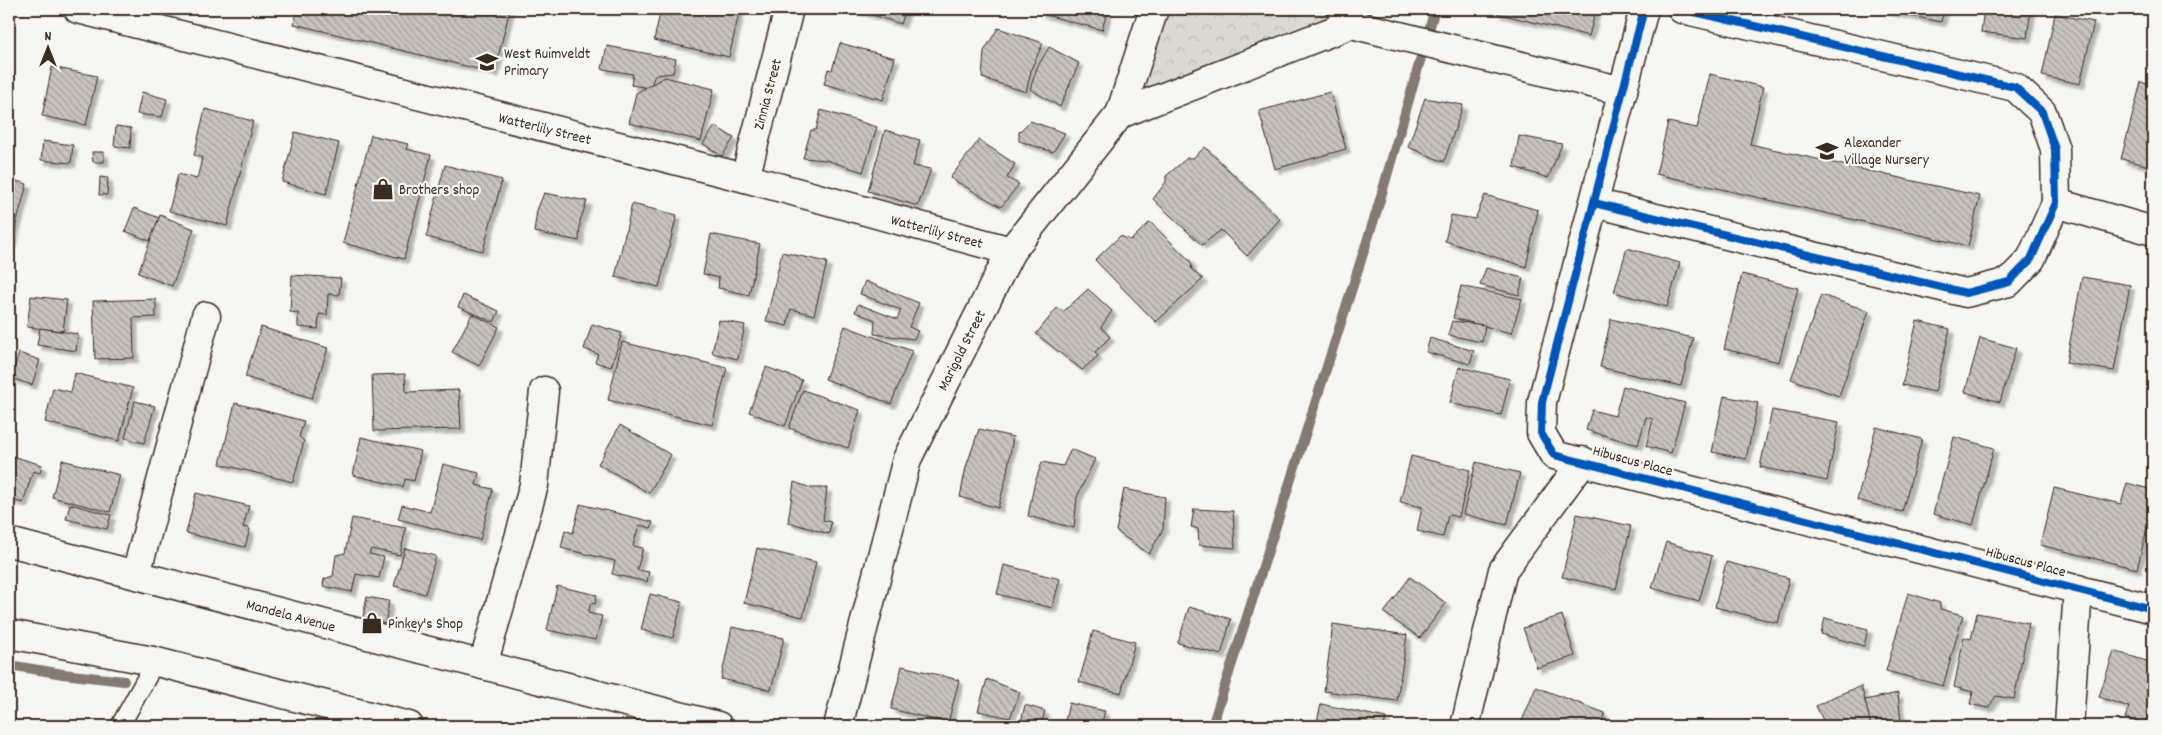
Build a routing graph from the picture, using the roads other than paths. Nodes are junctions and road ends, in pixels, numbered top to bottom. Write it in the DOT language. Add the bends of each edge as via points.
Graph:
graph roads {
  1 [pos="78,9"];
  2 [pos="789,9"];
  3 [pos="1154,9"];
  4 [pos="1644,9"];
  5 [pos="1682,9"];
  6 [pos="1346,16"];
  7 [pos="1623,91"];
  8 [pos="1120,114"];
  9 [pos="745,178"];
  10 [pos="1594,203"];
  11 [pos="2056,203"];
  12 [pos="2153,231"];
  13 [pos="1010,251"];
  14 [pos="206,316"];
  15 [pos="544,391"];
  16 [pos="1584,461"];
  17 [pos="9,542"];
  18 [pos="136,574"];
  19 [pos="2078,589"];
  20 [pos="2153,609"];
  21 [pos="9,634"];
  22 [pos="153,662"];
  23 [pos="483,665"];
  24 [pos="120,726"];
  25 [pos="409,726"];
  26 [pos="718,726"];
  27 [pos="838,726"];
  28 [pos="1465,726"];
  29 [pos="2069,726"];
  1 -- 9 [label="street, Watterlily Street"];
  2 -- 9 [label="street, Zinnia Street"];
  3 -- 8 [label="street, Marigold Street"];
  4 -- 7 [label="street, Hibuscus Place"];
  5 -- 11 [label="street" via="2015,86 2042,112 2052,140"];
  6 -- 7 [label="street"];
  6 -- 8 [label="street"];
  7 -- 10 [label="street, Hibuscus Place"];
  8 -- 13 [label="street, Marigold Street"];
  9 -- 13 [label="street, Watterlily Street"];
  10 -- 11 [label="street" via="1966,293 2009,282 2030,259"];
  10 -- 16 [label="street, Hibuscus Place" via="1545,392 1541,433 1554,455"];
  11 -- 12 [label="street"];
  13 -- 27 [label="street, Marigold Street" via="906,459"];
  14 -- 18 [label="street"];
  15 -- 23 [label="street" via="534,485"];
  16 -- 19 [label="street, Hibuscus Place"];
  16 -- 28 [label="street" via="1503,570"];
  17 -- 18 [label="street, Mandela Avenue"];
  18 -- 23 [label="street, Mandela Avenue"];
  19 -- 20 [label="street, Hibuscus Place"];
  19 -- 29 [label="street"];
  21 -- 22 [label="street"];
  22 -- 24 [label="lane"];
  22 -- 25 [label="street"];
  23 -- 26 [label="street, Mandela Avenue"];
}
